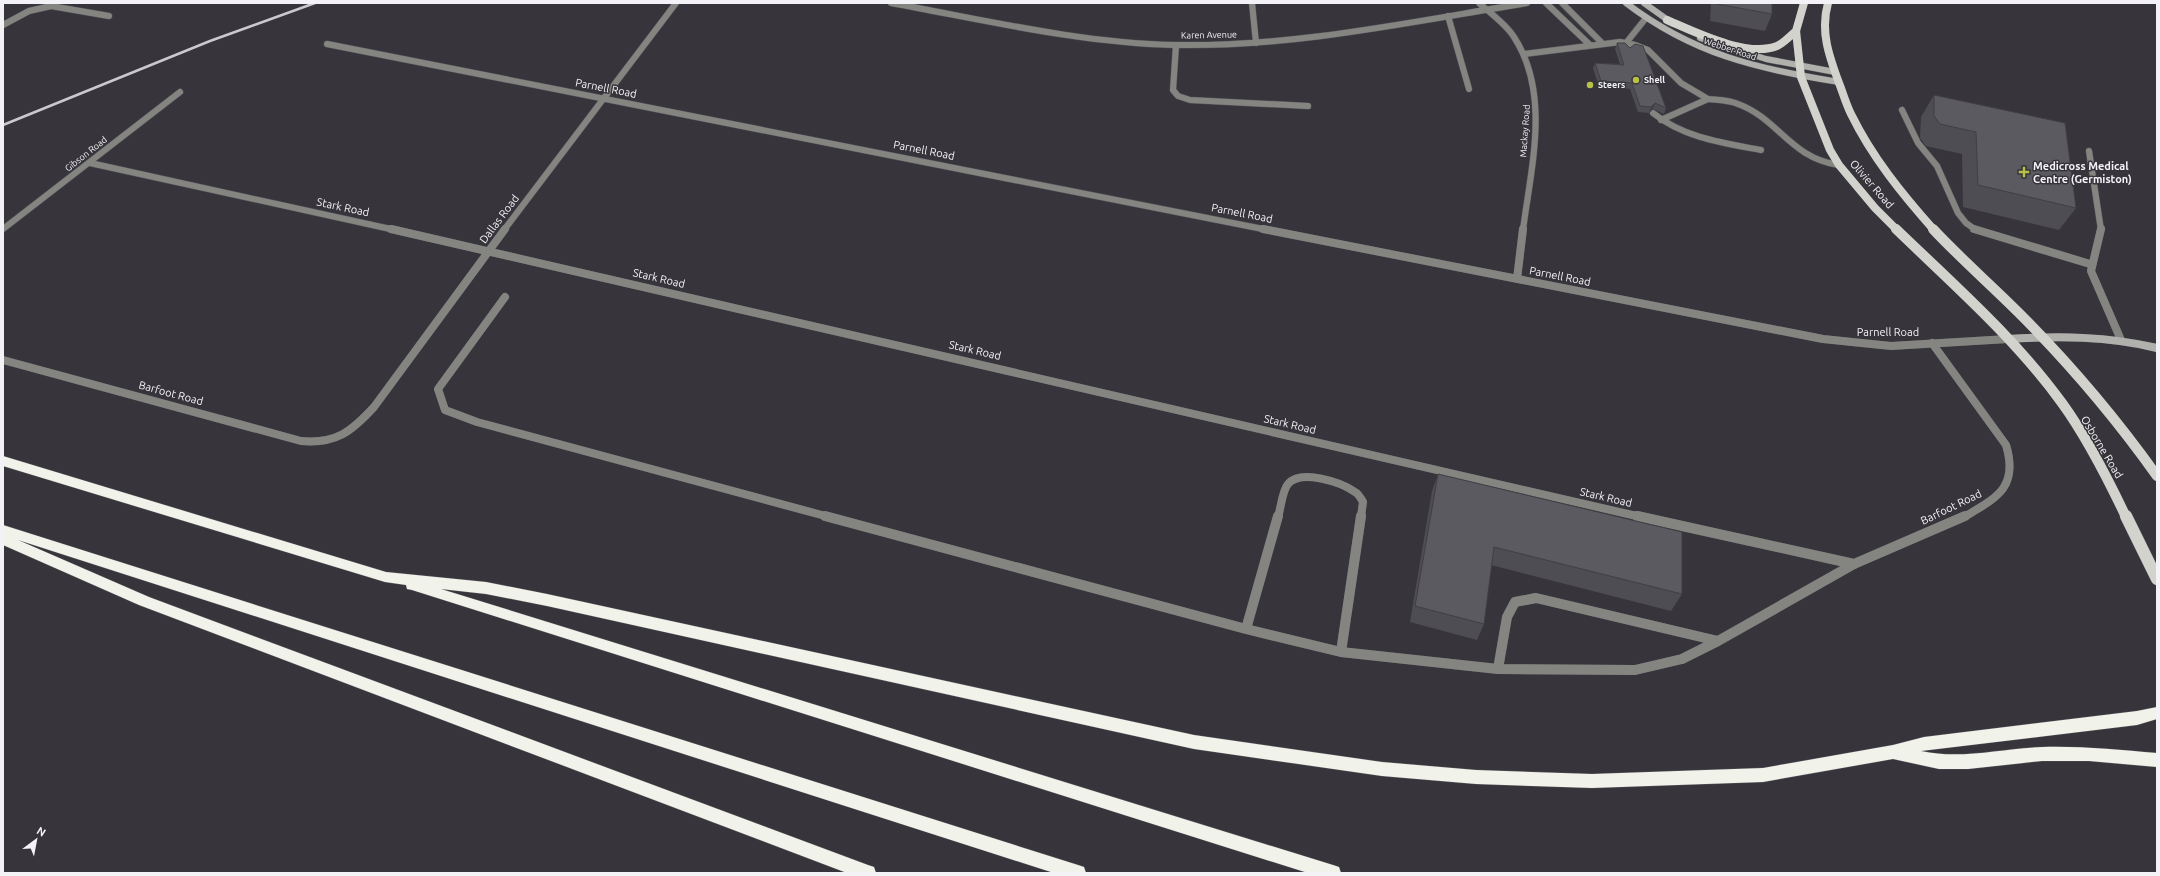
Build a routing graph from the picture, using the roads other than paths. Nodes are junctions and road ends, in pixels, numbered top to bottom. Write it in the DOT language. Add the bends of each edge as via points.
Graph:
graph roads {
  1 [pos="676,3"];
  2 [pos="891,3"];
  3 [pos="1252,3"];
  4 [pos="1479,3"];
  5 [pos="1527,3"];
  6 [pos="1546,3"];
  7 [pos="1562,3"];
  8 [pos="1626,3"];
  9 [pos="1644,3"];
  10 [pos="1804,3"];
  11 [pos="1828,3"];
  12 [pos="1486,10"];
  13 [pos="109,16"];
  14 [pos="1448,16"];
  15 [pos="1646,18"];
  16 [pos="1667,20"];
  17 [pos="3,25"];
  18 [pos="1796,31"];
  19 [pos="1256,43"];
  20 [pos="328,44"];
  21 [pos="1603,44"];
  22 [pos="1176,45"];
  23 [pos="1590,45"];
  24 [pos="1627,46"];
  25 [pos="1524,54"];
  26 [pos="1800,66"];
  27 [pos="1835,72"];
  28 [pos="1801,77"];
  29 [pos="1839,82"];
  30 [pos="1469,90"];
  31 [pos="180,92"];
  32 [pos="604,98"];
  33 [pos="1708,100"];
  34 [pos="1308,106"];
  35 [pos="1902,110"];
  36 [pos="1653,113"];
  37 [pos="1661,120"];
  38 [pos="1761,150"];
  39 [pos="2089,151"];
  40 [pos="90,163"];
  41 [pos="1839,165"];
  42 [pos="3,229"];
  43 [pos="489,250"];
  44 [pos="2090,264"];
  45 [pos="1517,279"];
  46 [pos="505,297"];
  47 [pos="2042,336"];
  48 [pos="2008,339"];
  49 [pos="2121,340"];
  50 [pos="1932,343"];
  51 [pos="2157,348"];
  52 [pos="3,360"];
  53 [pos="333,440"];
  54 [pos="3,461"];
  55 [pos="2157,476"];
  56 [pos="3,530"];
  57 [pos="3,539"];
  58 [pos="1854,564"];
  59 [pos="385,577"];
  60 [pos="2157,580"];
  61 [pos="1246,629"];
  62 [pos="1718,641"];
  63 [pos="1341,652"];
  64 [pos="1498,669"];
  65 [pos="2157,713"];
  66 [pos="1893,752"];
  67 [pos="2157,760"];
  68 [pos="868,873"];
  69 [pos="1078,873"];
  70 [pos="1333,873"];
  1 -- 32 [label="street, Dallas Road"];
  2 -- 22 [label="street, Karen Avenue" via="1094,37"];
  3 -- 19 [label="street"];
  4 -- 12 [label="street, Mackay Road"];
  5 -- 12 [label="street, Karen Avenue"];
  6 -- 23 [label="street"];
  7 -- 21 [label="street"];
  8 -- 15 [label="main road, Webber Road"];
  9 -- 16 [label="main road, Webber Road"];
  10 -- 18 [label="main road, Olivier Road"];
  11 -- 27 [label="main road, Olivier Road" via="1824,23 1826,46"];
  12 -- 14 [label="street, Karen Avenue"];
  12 -- 25 [label="street, Mackay Road" via="1513,36"];
  13 -- 17 [label="street" via="51,6 29,11"];
  14 -- 19 [label="street, Karen Avenue" via="1341,34"];
  14 -- 30 [label="street"];
  15 -- 24 [label="street"];
  15 -- 28 [label="main road, Webber Road" via="1670,34 1714,54"];
  16 -- 18 [label="main road" via="1714,39 1748,47 1779,46"];
  16 -- 26 [label="main road, Webber Road" via="1719,46 1782,64"];
  18 -- 26 [label="main road, Olivier Road"];
  19 -- 22 [label="street, Karen Avenue"];
  20 -- 32 [label="street, Parnell Road"];
  21 -- 23 [label="street"];
  21 -- 24 [label="street"];
  22 -- 34 [label="street" via="1173,90 1178,96 1190,100"];
  23 -- 25 [label="street"];
  24 -- 33 [label="street" via="1648,50 1681,83"];
  25 -- 45 [label="street, Mackay Road" via="1534,87 1536,109 1535,138"];
  26 -- 27 [label="main road, Webber Road"];
  26 -- 28 [label="main road, Olivier Road"];
  27 -- 29 [label="main road, Olivier Road"];
  28 -- 29 [label="main road, Webber Road"];
  28 -- 41 [label="main road, Olivier Road" via="1830,150"];
  29 -- 47 [label="main road, Olivier Road" via="1850,112 1868,146 1892,182 1913,208"];
  31 -- 40 [label="street, Gibson Road"];
  32 -- 43 [label="street, Dallas Road"];
  32 -- 45 [label="street, Parnell Road"];
  33 -- 37 [label="street"];
  33 -- 41 [label="street" via="1731,101 1743,105 1807,155 1821,162"];
  35 -- 44 [label="street" via="1918,143 1937,166 1958,213 1966,223 1978,231"];
  36 -- 37 [label="street"];
  37 -- 38 [label="street" via="1700,137"];
  39 -- 44 [label="street" via="2101,228 2101,236"];
  40 -- 42 [label="street, Gibson Road"];
  40 -- 43 [label="street, Stark Road"];
  41 -- 48 [label="main road, Olivier Road" via="1875,208"];
  43 -- 53 [label="street, Dallas Road" via="374,407 352,429"];
  43 -- 58 [label="street, Stark Road"];
  44 -- 49 [label="street"];
  45 -- 50 [label="street, Parnell Road" via="1848,343 1890,346"];
  46 -- 61 [label="street, Barfoot Road" via="438,389 445,410 477,422"];
  47 -- 48 [label="main road, Parnell Road"];
  47 -- 49 [label="main road, Parnell Road"];
  47 -- 55 [label="main road, Osborne Road" via="2088,385"];
  48 -- 50 [label="street, Parnell Road"];
  48 -- 60 [label="main road, Osborne Road" via="2062,403 2109,481"];
  49 -- 51 [label="main road, Parnell Road"];
  50 -- 58 [label="street, Barfoot Road" via="2006,445 2011,461 2010,478 2002,491 1992,500 1963,517"];
  52 -- 53 [label="street, Barfoot Road" via="301,441"];
  54 -- 59 [label="highway"];
  56 -- 69 [label="highway"];
  57 -- 68 [label="highway" via="152,604"];
  58 -- 62 [label="street, Barfoot Road"];
  59 -- 66 [label="highway" via="486,588 1194,742 1382,769 1476,777 1608,781 1763,775"];
  59 -- 70 [label="highway"];
  61 -- 63 [label="street, Barfoot Road"];
  61 -- 63 [label="street" via="1287,485 1295,478 1308,476 1345,486 1357,493 1363,502"];
  62 -- 64 [label="street, Barfoot Road" via="1682,659 1635,670"];
  62 -- 64 [label="street" via="1536,598 1515,602 1507,616"];
  63 -- 64 [label="street, Barfoot Road"];
  65 -- 66 [label="highway" via="2137,718 1924,744"];
  66 -- 67 [label="highway" via="1939,762 1968,762 2050,754 2089,754"];
}
